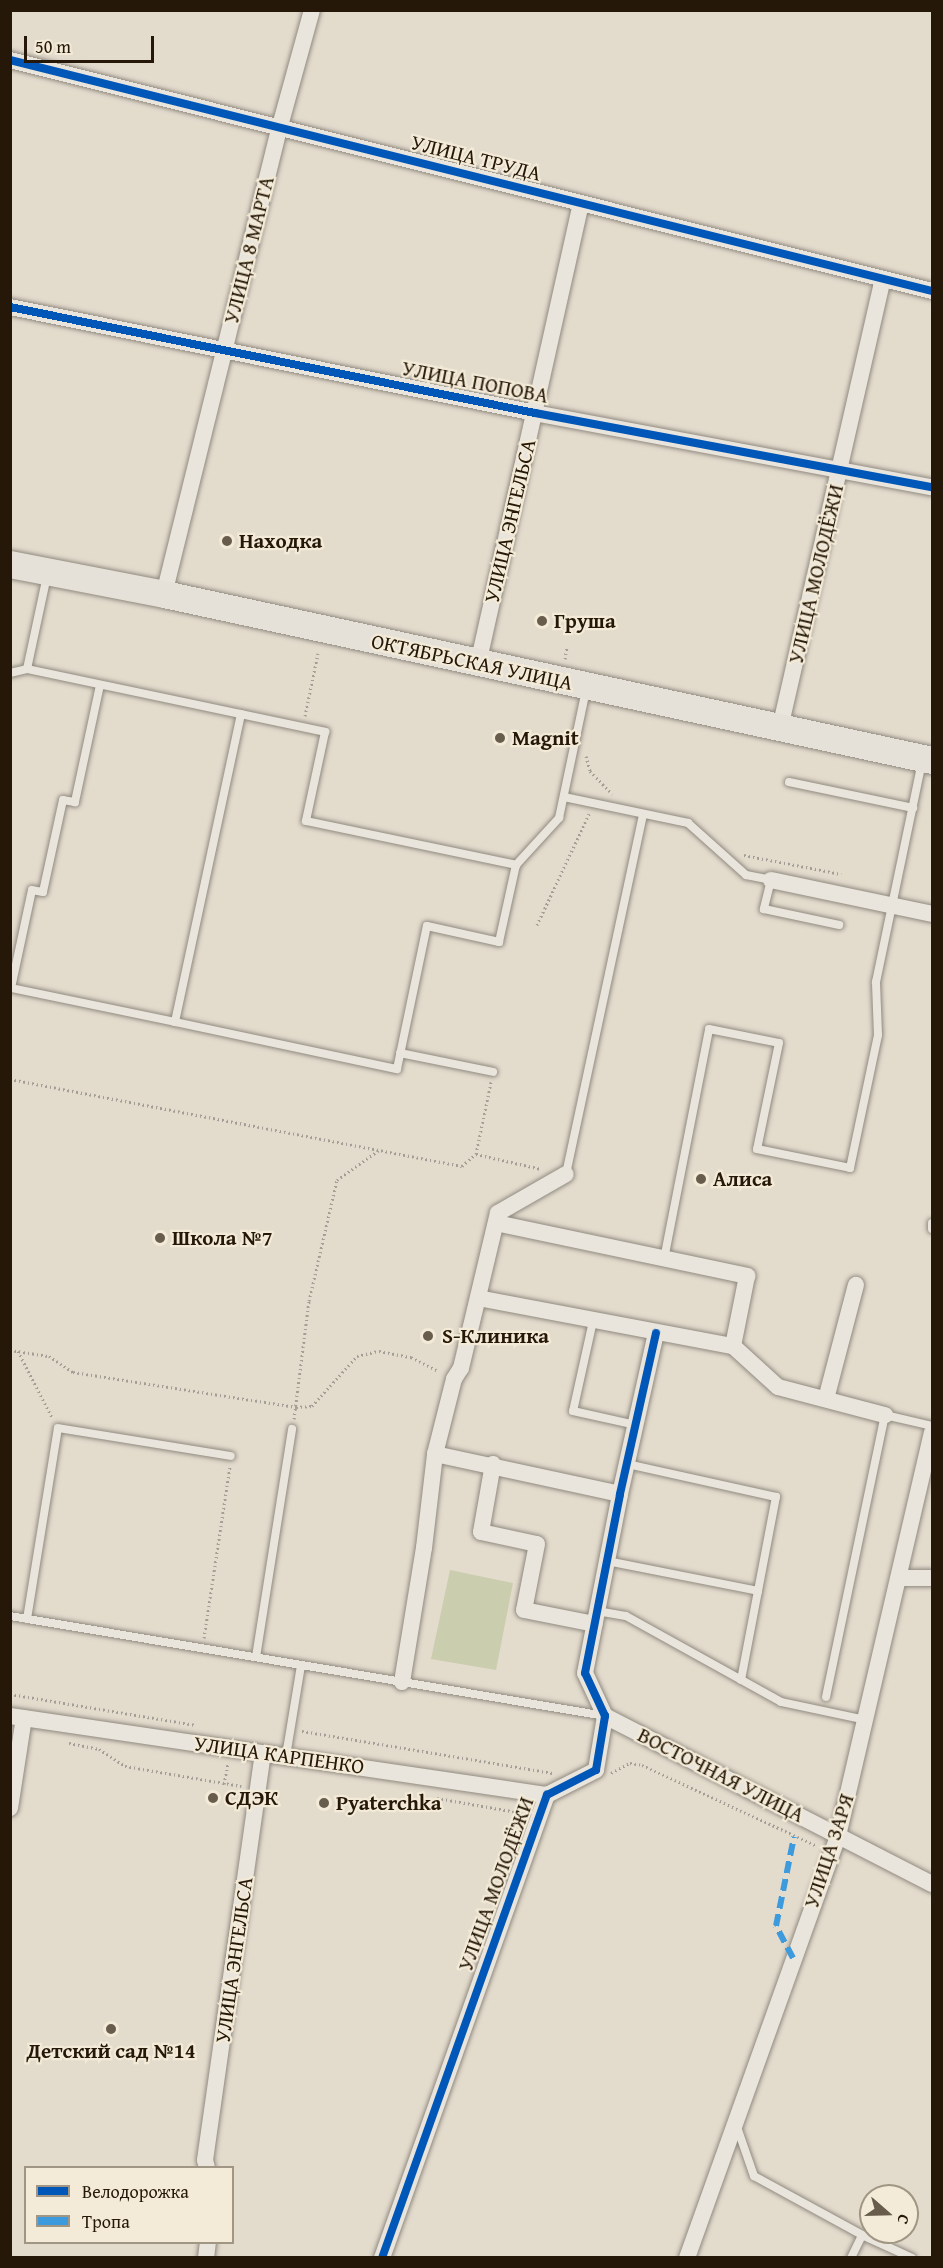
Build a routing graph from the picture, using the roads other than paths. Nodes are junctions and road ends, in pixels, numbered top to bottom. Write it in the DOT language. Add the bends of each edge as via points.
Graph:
graph roads {
  1 [pos="312,10"];
  2 [pos="10,60"];
  3 [pos="280,126"];
  4 [pos="581,203"];
  5 [pos="883,280"];
  6 [pos="933,291"];
  7 [pos="10,307"];
  8 [pos="224,349"];
  9 [pos="535,413"];
  10 [pos="840,468"];
  11 [pos="933,487"];
  12 [pos="10,564"];
  13 [pos="48,572"];
  14 [pos="164,594"];
  15 [pos="478,664"];
  16 [pos="27,669"];
  17 [pos="10,673"];
  18 [pos="100,684"];
  19 [pos="587,687"];
  20 [pos="241,714"];
  21 [pos="780,728"];
  22 [pos="928,759"];
  23 [pos="789,782"];
  24 [pos="564,797"];
  25 [pos="913,808"];
  26 [pos="643,814"];
  27 [pos="516,865"];
  28 [pos="771,880"];
  29 [pos="892,905"];
  30 [pos="933,914"];
  31 [pos="839,925"];
  32 [pos="175,1022"];
  33 [pos="400,1053"];
  34 [pos="493,1072"];
  35 [pos="566,1174"];
  36 [pos="496,1223"];
  37 [pos="933,1224"];
  38 [pos="933,1229"];
  39 [pos="664,1259"];
  40 [pos="856,1285"];
  41 [pos="478,1298"];
  42 [pos="593,1320"];
  43 [pos="656,1333"];
  44 [pos="733,1346"];
  45 [pos="826,1399"];
  46 [pos="885,1415"];
  47 [pos="636,1425"];
  48 [pos="933,1426"];
  49 [pos="292,1429"];
  50 [pos="933,1433"];
  51 [pos="435,1454"];
  52 [pos="231,1456"];
  53 [pos="493,1464"];
  54 [pos="627,1464"];
  55 [pos="620,1494"];
  56 [pos="607,1561"];
  57 [pos="901,1578"];
  58 [pos="933,1578"];
  59 [pos="758,1591"];
  60 [pos="10,1616"];
  61 [pos="596,1617"];
  62 [pos="27,1619"];
  63 [pos="256,1658"];
  64 [pos="302,1665"];
  65 [pos="741,1680"];
  66 [pos="402,1682"];
  67 [pos="826,1697"];
  68 [pos="605,1716"];
  69 [pos="17,1717"];
  70 [pos="866,1720"];
  71 [pos="263,1753"];
  72 [pos="286,1756"];
  73 [pos="547,1795"];
  74 [pos="10,1808"];
  75 [pos="838,1836"];
  76 [pos="933,1884"];
  77 [pos="736,2124"];
  78 [pos="206,2166"];
  79 [pos="859,2233"];
  80 [pos="859,2241"];
  81 [pos="882,2244"];
  82 [pos="382,2258"];
  83 [pos="687,2258"];
  84 [pos="851,2258"];
  85 [pos="912,2258"];
  1 -- 3 [label="street, УЛИЦА 8 МАРТА"];
  2 -- 3 [label="street, УЛИЦА ТРУДА"];
  3 -- 4 [label="street, УЛИЦА ТРУДА"];
  3 -- 8 [label="street, УЛИЦА 8 МАРТА"];
  4 -- 5 [label="street, УЛИЦА ТРУДА"];
  4 -- 9 [label="street, УЛИЦА ЭНГЕЛЬСА"];
  5 -- 6 [label="street, УЛИЦА ТРУДА"];
  5 -- 10 [label="street, УЛИЦА МОЛОДЁЖИ"];
  7 -- 8 [label="street, УЛИЦА ПОПОВА"];
  8 -- 9 [label="street, УЛИЦА ПОПОВА"];
  8 -- 14 [label="street, УЛИЦА 8 МАРТА"];
  9 -- 10 [label="street, УЛИЦА ПОПОВА"];
  9 -- 15 [label="street, УЛИЦА ЭНГЕЛЬСА"];
  10 -- 11 [label="street, УЛИЦА ПОПОВА"];
  10 -- 21 [label="street, УЛИЦА МОЛОДЁЖИ"];
  12 -- 13 [label="main road, ОКТЯБРЬСКАЯ УЛИЦА"];
  13 -- 14 [label="main road, ОКТЯБРЬСКАЯ УЛИЦА"];
  13 -- 16 [label="lane"];
  14 -- 15 [label="main road, ОКТЯБРЬСКАЯ УЛИЦА"];
  15 -- 19 [label="main road, ОКТЯБРЬСКАЯ УЛИЦА"];
  16 -- 17 [label="lane"];
  16 -- 18 [label="lane"];
  18 -- 20 [label="lane"];
  18 -- 32 [label="lane" via="75,802 63,800 43,892 32,890 11,988"];
  19 -- 21 [label="main road, ОКТЯБРЬСКАЯ УЛИЦА"];
  19 -- 24 [label="lane"];
  20 -- 27 [label="lane" via="325,732 306,821"];
  20 -- 32 [label="lane"];
  21 -- 22 [label="main road, ОКТЯБРЬСКАЯ УЛИЦА"];
  22 -- 25 [label="lane"];
  23 -- 25 [label="lane"];
  24 -- 26 [label="lane"];
  24 -- 27 [label="lane" via="559,818"];
  25 -- 29 [label="lane"];
  26 -- 28 [label="lane" via="688,823 746,875"];
  26 -- 35 [label="lane"];
  27 -- 33 [label="lane" via="499,942 427,926"];
  28 -- 29 [label="street"];
  28 -- 31 [label="lane" via="764,909"];
  29 -- 30 [label="street"];
  29 -- 39 [label="lane" via="876,982 878,1035 850,1168 757,1149 779,1043 709,1029"];
  32 -- 33 [label="lane" via="397,1069"];
  33 -- 34 [label="lane"];
  35 -- 36 [label="street" via="498,1213"];
  36 -- 39 [label="street"];
  36 -- 41 [label="street"];
  37 -- 38 [label="lane"];
  39 -- 44 [label="street" via="747,1276"];
  40 -- 45 [label="street"];
  41 -- 42 [label="street"];
  41 -- 51 [label="street"];
  42 -- 43 [label="street"];
  42 -- 47 [label="lane" via="573,1411"];
  43 -- 44 [label="street"];
  43 -- 47 [label="street"];
  44 -- 45 [label="street" via="778,1387"];
  45 -- 46 [label="street"];
  46 -- 48 [label="lane"];
  46 -- 67 [label="lane"];
  47 -- 54 [label="street"];
  49 -- 63 [label="lane"];
  50 -- 57 [label="street, УЛИЦА ЗАРЯ"];
  51 -- 53 [label="street"];
  51 -- 66 [label="street"];
  52 -- 62 [label="lane" via="58,1428"];
  53 -- 55 [label="street"];
  53 -- 61 [label="street" via="481,1532 537,1544 524,1610"];
  54 -- 55 [label="street"];
  54 -- 59 [label="lane" via="777,1497"];
  55 -- 56 [label="street"];
  56 -- 59 [label="lane"];
  56 -- 61 [label="street"];
  57 -- 58 [label="street"];
  57 -- 70 [label="street, УЛИЦА ЗАРЯ"];
  59 -- 65 [label="lane"];
  60 -- 62 [label="lane"];
  61 -- 65 [label="lane" via="626,1616"];
  61 -- 68 [label="street" via="585,1672"];
  62 -- 63 [label="lane"];
  63 -- 64 [label="lane"];
  64 -- 66 [label="lane"];
  64 -- 72 [label="lane"];
  65 -- 70 [label="lane" via="781,1702"];
  66 -- 68 [label="lane"];
  68 -- 73 [label="street, УЛИЦА МОЛОДЁЖИ" via="596,1770"];
  68 -- 75 [label="street, ВОСТОЧНАЯ УЛИЦА"];
  69 -- 71 [label="street, УЛИЦА КАРПЕНКО"];
  69 -- 74 [label="street"];
  70 -- 75 [label="street, УЛИЦА ЗАРЯ"];
  71 -- 72 [label="street, УЛИЦА КАРПЕНКО"];
  71 -- 78 [label="street, УЛИЦА ЭНГЕЛЬСА"];
  72 -- 73 [label="street, УЛИЦА КАРПЕНКО"];
  73 -- 82 [label="street, УЛИЦА МОЛОДЁЖИ"];
  75 -- 76 [label="street, ВОСТОЧНАЯ УЛИЦА"];
  75 -- 77 [label="street, УЛИЦА ЗАРЯ"];
  77 -- 79 [label="lane" via="754,2176"];
  77 -- 83 [label="street, УЛИЦА ЗАРЯ"];
  80 -- 84 [label="lane"];
  81 -- 85 [label="lane"];
}
